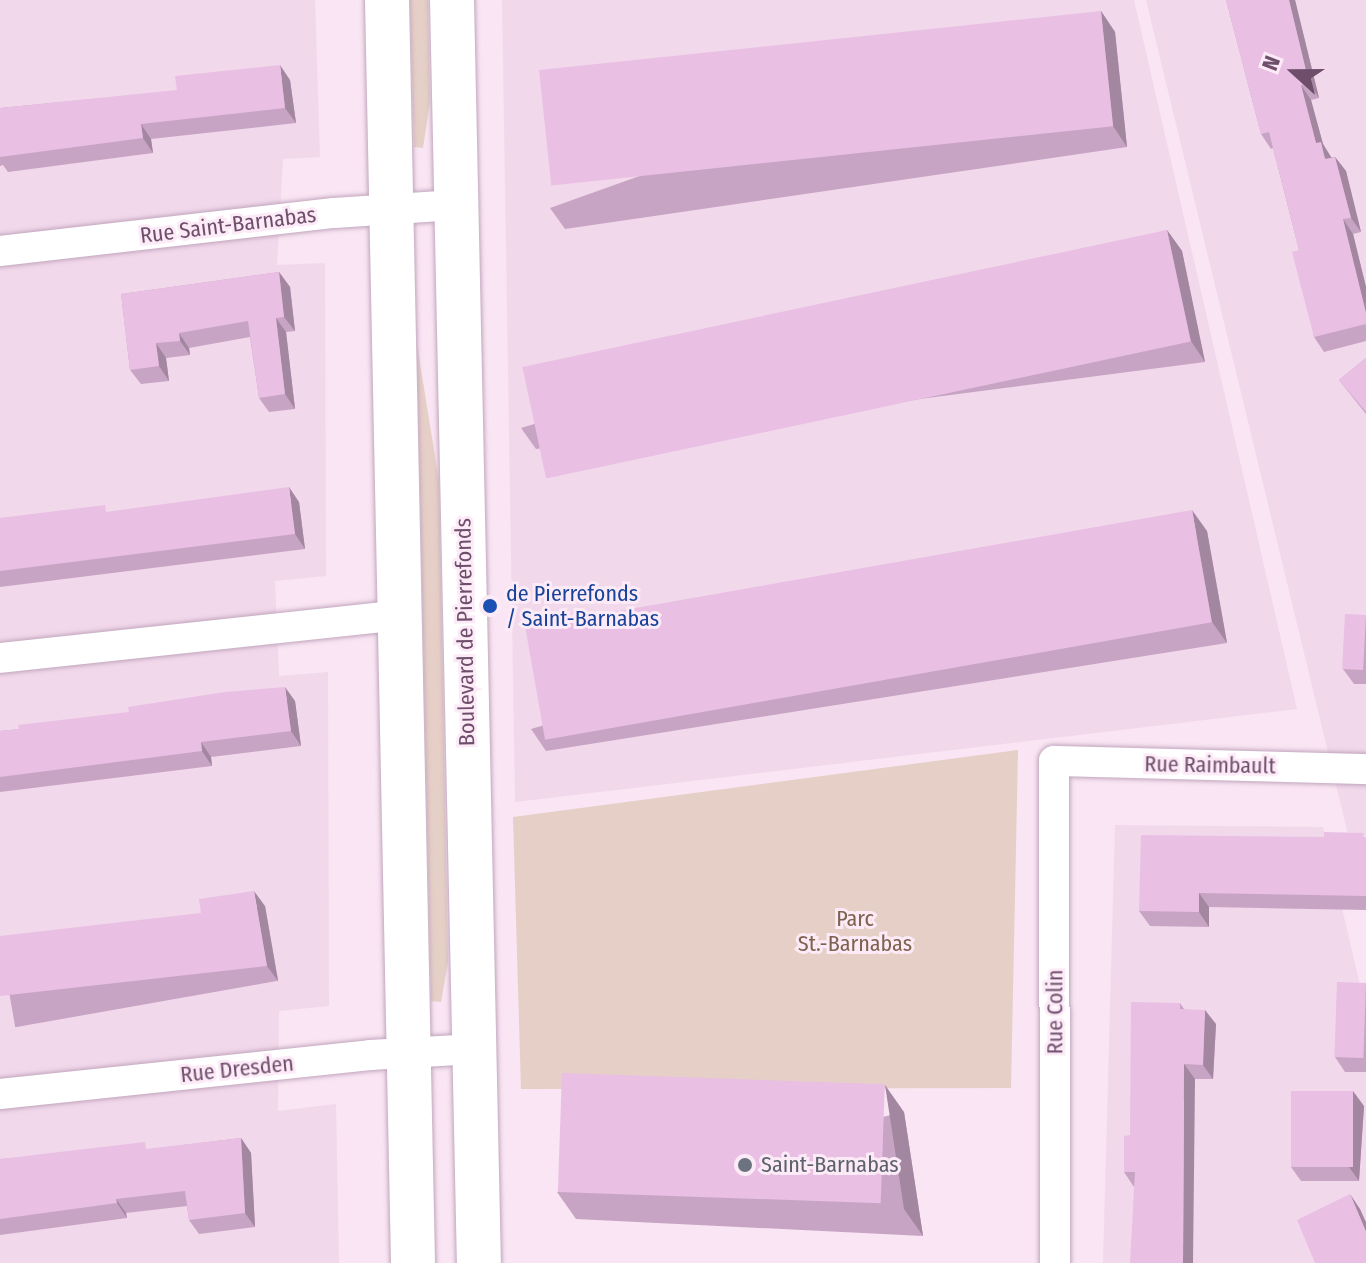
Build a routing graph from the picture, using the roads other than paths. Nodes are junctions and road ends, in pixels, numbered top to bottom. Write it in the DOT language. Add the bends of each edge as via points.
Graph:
graph roads {
  1 [pos="387,0"];
  2 [pos="452,0"];
  3 [pos="456,205"];
  4 [pos="391,209"];
  5 [pos="0,251"];
  6 [pos="400,615"];
  7 [pos="0,658"];
  8 [pos="1054,761"];
  9 [pos="1366,769"];
  10 [pos="475,1049"];
  11 [pos="409,1053"];
  12 [pos="0,1094"];
  13 [pos="413,1263"];
  14 [pos="479,1263"];
  15 [pos="1055,1263"];
  1 -- 4 [label="main road"];
  2 -- 3 [label="main road, Boulevard de Pierrefonds"];
  3 -- 4 [label="street, Rue Saint-Barnabas"];
  3 -- 10 [label="main road, Boulevard de Pierrefonds"];
  4 -- 5 [label="street, Rue Saint-Barnabas"];
  4 -- 6 [label="main road"];
  6 -- 7 [label="street"];
  6 -- 11 [label="main road"];
  8 -- 9 [label="street, Rue Raimbault"];
  8 -- 15 [label="street, Rue Colin"];
  10 -- 11 [label="street, Rue Dresden"];
  10 -- 14 [label="main road, Boulevard de Pierrefonds"];
  11 -- 12 [label="street, Rue Dresden"];
  11 -- 13 [label="main road"];
}
